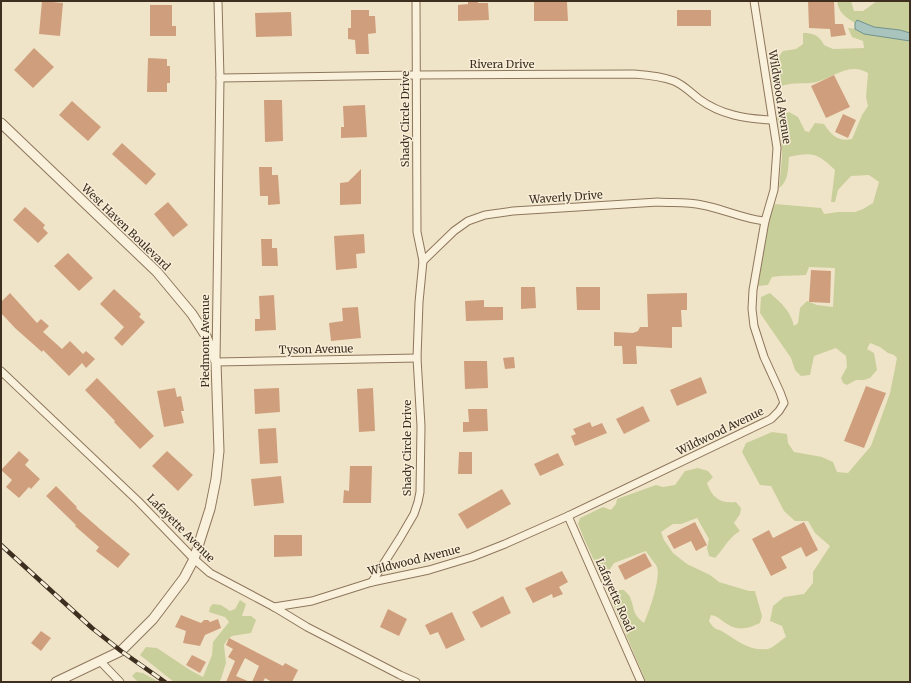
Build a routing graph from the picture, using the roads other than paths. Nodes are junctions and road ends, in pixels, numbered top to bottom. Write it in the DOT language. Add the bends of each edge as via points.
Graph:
graph roads {
  1 [pos="218,1"];
  2 [pos="416,1"];
  3 [pos="754,1"];
  4 [pos="416,75"];
  5 [pos="220,78"];
  6 [pos="772,120"];
  7 [pos="1,124"];
  8 [pos="765,221"];
  9 [pos="422,261"];
  10 [pos="417,358"];
  11 [pos="216,362"];
  12 [pos="1,371"];
  13 [pos="568,516"];
  14 [pos="194,559"];
  15 [pos="372,582"];
  16 [pos="274,607"];
  17 [pos="100,661"];
  18 [pos="56,682"];
  19 [pos="120,682"];
  20 [pos="416,682"];
  21 [pos="641,682"];
  1 -- 5 [label="street, Piedmont Avenue"];
  2 -- 4 [label="street, Shady Circle Drive"];
  3 -- 6 [label="street, Wildwood Avenue"];
  4 -- 5 [label="street, Rivera Drive"];
  4 -- 6 [label="street, Rivera Drive" via="634,74 663,77 688,89 700,100 728,115"];
  4 -- 9 [label="street, Shady Circle Drive" via="417,232"];
  5 -- 11 [label="street, Piedmont Avenue"];
  6 -- 8 [label="street, Wildwood Avenue" via="777,148 776,168 774,190"];
  7 -- 11 [label="street, West Haven Boulevard" via="157,272 192,314 206,336"];
  8 -- 9 [label="street, Waverly Drive" via="701,205 658,202 513,211 485,215 468,221"];
  8 -- 13 [label="street, Wildwood Avenue" via="752,309 760,345 784,403 780,411 771,419"];
  9 -- 10 [label="street, Shady Circle Drive"];
  10 -- 11 [label="street, Tyson Avenue"];
  10 -- 15 [label="street, Shady Circle Drive" via="421,426 418,502 414,514"];
  11 -- 14 [label="street, Piedmont Avenue" via="219,451 216,479"];
  12 -- 14 [label="street, Lafayette Avenue" via="138,501"];
  13 -- 15 [label="street, Wildwood Avenue" via="472,557 429,570"];
  13 -- 21 [label="street, Lafayette Road"];
  14 -- 16 [label="street, Lafayette Avenue" via="210,573"];
  14 -- 17 [label="street, Piedmont Avenue" via="184,578 153,619 121,651"];
  15 -- 16 [label="street, Wildwood Avenue" via="312,601"];
  16 -- 20 [label="street, Lafayette Avenue" via="307,627"];
  17 -- 18 [label="street, Piedmont Avenue"];
  17 -- 19 [label="street"];
}
